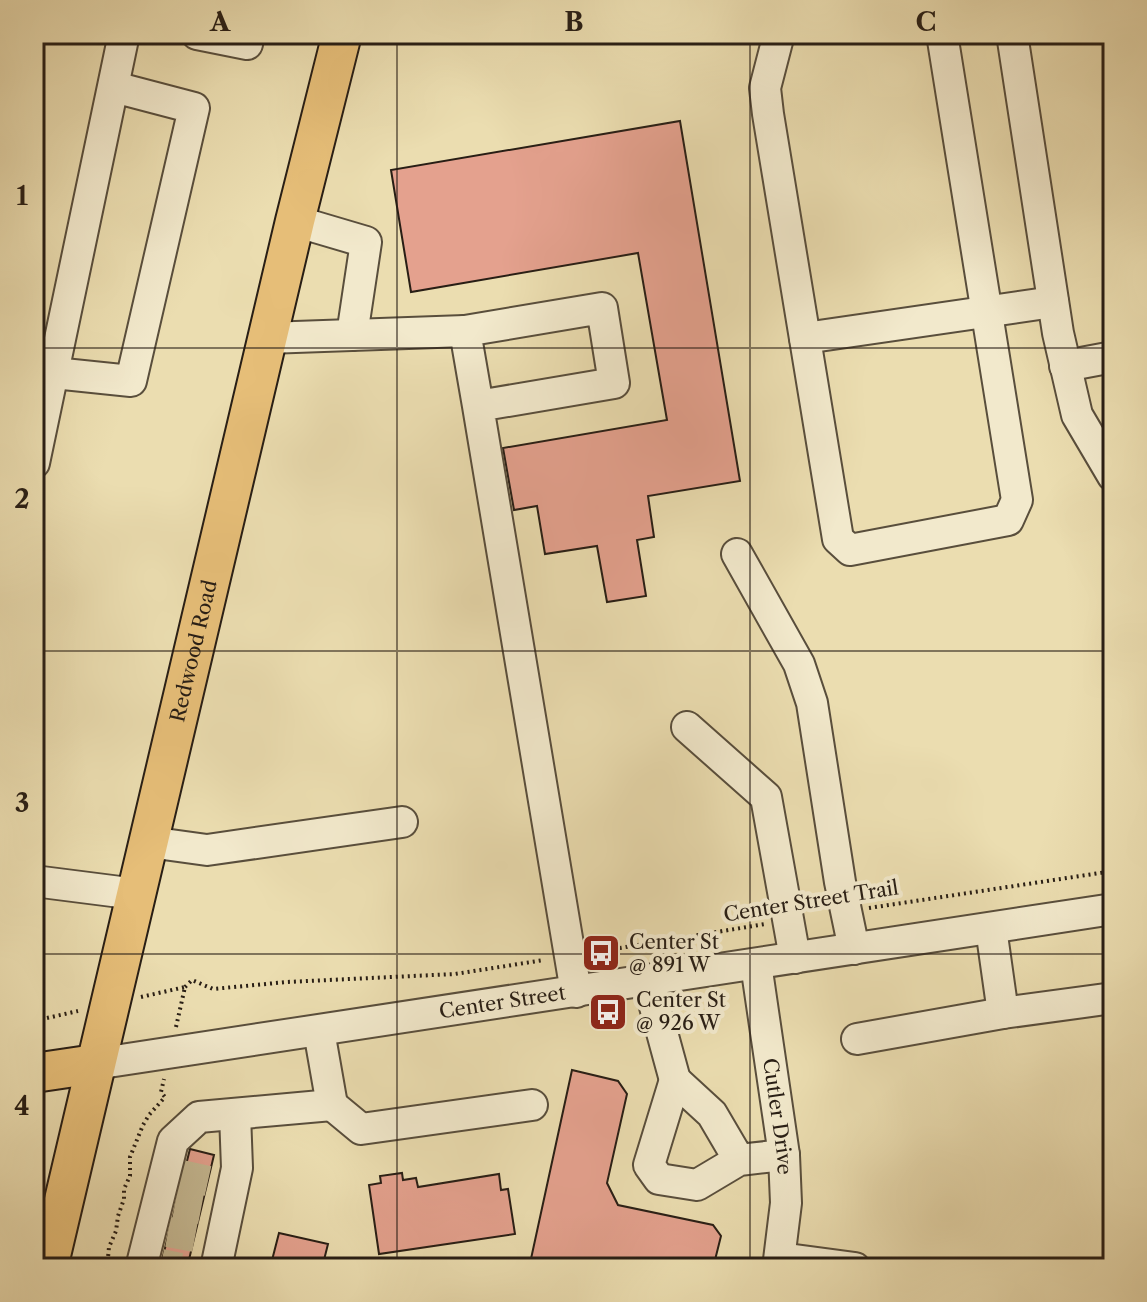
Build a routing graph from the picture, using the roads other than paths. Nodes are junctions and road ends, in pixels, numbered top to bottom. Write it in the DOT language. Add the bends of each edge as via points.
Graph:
graph roads {
  1 [pos="124,34"];
  2 [pos="197,34"];
  3 [pos="249,34"];
  4 [pos="342,34"];
  5 [pos="779,34"];
  6 [pos="942,34"];
  7 [pos="1012,34"];
  8 [pos="114,87"];
  9 [pos="295,221"];
  10 [pos="1053,302"];
  11 [pos="988,313"];
  12 [pos="465,331"];
  13 [pos="352,335"];
  14 [pos="267,338"];
  15 [pos="805,338"];
  16 [pos="1113,357"];
  17 [pos="1065,366"];
  18 [pos="54,373"];
  19 [pos="478,406"];
  20 [pos="34,463"];
  21 [pos="1113,476"];
  22 [pos="737,554"];
  23 [pos="687,727"];
  24 [pos="402,822"];
  25 [pos="149,842"];
  26 [pos="34,881"];
  27 [pos="136,894"];
  28 [pos="1113,909"];
  29 [pos="991,928"];
  30 [pos="854,949"];
  31 [pos="795,958"];
  32 [pos="756,964"];
  33 [pos="648,981"];
  34 [pos="576,992"];
  35 [pos="1113,998"];
  36 [pos="1003,1013"];
  37 [pos="319,1031"];
  38 [pos="857,1039"];
  39 [pos="95,1064"];
  40 [pos="34,1073"];
  41 [pos="675,1080"];
  42 [pos="332,1105"];
  43 [pos="532,1105"];
  44 [pos="235,1114"];
  45 [pos="784,1155"];
  46 [pos="739,1160"];
  47 [pos="192,1212"];
  48 [pos="779,1263"];
  49 [pos="148,1264"];
  50 [pos="48,1268"];
  51 [pos="855,1268"];
  1 -- 8 [label="street"];
  2 -- 3 [label="street" via="247,44"];
  4 -- 9 [label="main road, Redwood Road"];
  5 -- 15 [label="street" via="765,88"];
  6 -- 11 [label="street"];
  7 -- 10 [label="street"];
  8 -- 18 [label="street"];
  8 -- 18 [label="street" via="194,108 131,381"];
  9 -- 13 [label="street" via="366,242"];
  9 -- 14 [label="main road, Redwood Road"];
  10 -- 11 [label="street"];
  10 -- 17 [label="street"];
  11 -- 15 [label="street"];
  11 -- 15 [label="street" via="1017,500 1008,520 850,550 838,539"];
  12 -- 13 [label="street"];
  12 -- 19 [label="street"];
  12 -- 19 [label="street" via="602,308 614,383"];
  13 -- 14 [label="street"];
  14 -- 25 [label="main road, Redwood Road"];
  16 -- 17 [label="street"];
  17 -- 21 [label="street" via="1077,415"];
  18 -- 20 [label="street"];
  19 -- 34 [label="street"];
  22 -- 30 [label="street" via="799,664 812,703"];
  23 -- 31 [label="street" via="766,797"];
  24 -- 25 [label="street" via="207,850"];
  25 -- 27 [label="main road, Redwood Road"];
  26 -- 27 [label="street"];
  27 -- 39 [label="main road, Redwood Road"];
  28 -- 29 [label="street, Center Street"];
  29 -- 30 [label="street, Center Street"];
  29 -- 36 [label="street"];
  30 -- 31 [label="street, Center Street"];
  31 -- 32 [label="street, Center Street"];
  32 -- 33 [label="street, Center Street"];
  32 -- 45 [label="street, Cutler Drive"];
  33 -- 34 [label="street, Center Street"];
  33 -- 41 [label="street"];
  34 -- 37 [label="street, Center Street"];
  35 -- 36 [label="street"];
  36 -- 38 [label="street"];
  37 -- 39 [label="street, Center Street"];
  37 -- 42 [label="street"];
  39 -- 40 [label="main road, Center Street"];
  39 -- 50 [label="main road, Redwood Road"];
  41 -- 46 [label="street" via="712,1114"];
  41 -- 46 [label="street" via="649,1165 659,1179 697,1185"];
  42 -- 43 [label="street" via="361,1129"];
  42 -- 44 [label="street"];
  44 -- 47 [label="street" via="237,1168"];
  44 -- 47 [label="street" via="199,1117 173,1141"];
  45 -- 46 [label="street"];
  45 -- 48 [label="street, Cutler Drive" via="786,1203"];
  47 -- 49 [label="street"];
  48 -- 51 [label="street"];
}
